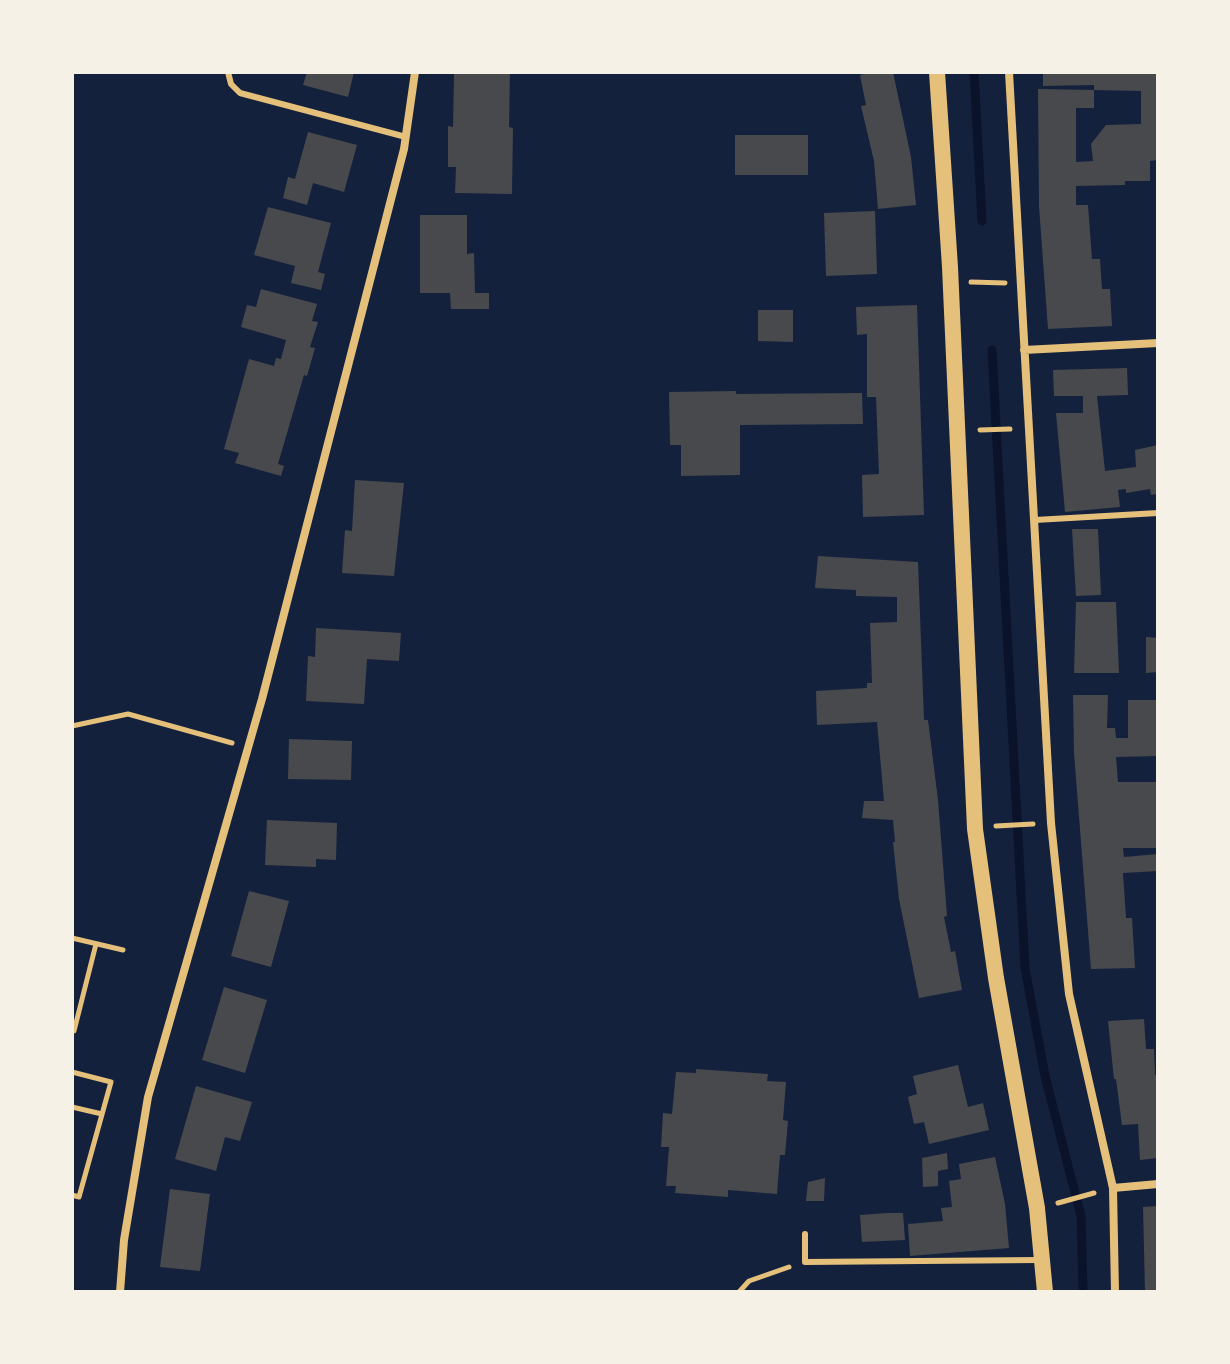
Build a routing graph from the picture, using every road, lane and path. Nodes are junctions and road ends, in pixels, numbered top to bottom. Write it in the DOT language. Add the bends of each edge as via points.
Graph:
graph roads {
  1 [pos="228,72"];
  2 [pos="415,72"];
  3 [pos="937,72"];
  4 [pos="1009,72"];
  5 [pos="406,137"];
  6 [pos="950,281"];
  7 [pos="1020,283"];
  8 [pos="1158,343"];
  9 [pos="1024,350"];
  10 [pos="1001,429"];
  11 [pos="983,430"];
  12 [pos="1158,513"];
  13 [pos="1035,520"];
  14 [pos="72,726"];
  15 [pos="248,747"];
  16 [pos="1022,824"];
  17 [pos="1006,826"];
  18 [pos="72,938"];
  19 [pos="96,944"];
  20 [pos="123,950"];
  21 [pos="72,1031"];
  22 [pos="72,1072"];
  23 [pos="72,1107"];
  24 [pos="102,1114"];
  25 [pos="1158,1184"];
  26 [pos="1113,1188"];
  27 [pos="1088,1194"];
  28 [pos="72,1195"];
  29 [pos="1061,1202"];
  30 [pos="805,1234"];
  31 [pos="1042,1260"];
  32 [pos="805,1262"];
  33 [pos="120,1292"];
  34 [pos="739,1292"];
  35 [pos="1045,1292"];
  36 [pos="1115,1292"];
  1 -- 5 [label="lane" via="240,93"];
  2 -- 5 [label="street"];
  3 -- 6 [label="main road"];
  4 -- 7 [label="street"];
  5 -- 15 [label="street"];
  6 -- 7 [label="path"];
  6 -- 31 [label="main road" via="975,829"];
  7 -- 9 [label="street"];
  8 -- 9 [label="street"];
  9 -- 13 [label="street"];
  10 -- 11 [label="path"];
  12 -- 13 [label="lane"];
  13 -- 26 [label="street" via="1051,823 1069,994"];
  14 -- 15 [label="path" via="128,714"];
  15 -- 33 [label="street" via="148,1097"];
  16 -- 17 [label="path"];
  18 -- 19 [label="path"];
  19 -- 20 [label="path"];
  19 -- 21 [label="path"];
  22 -- 24 [label="path" via="111,1082"];
  23 -- 24 [label="path"];
  24 -- 28 [label="path" via="79,1197"];
  25 -- 26 [label="street"];
  26 -- 36 [label="street"];
  27 -- 29 [label="path"];
  30 -- 32 [label="lane"];
  31 -- 32 [label="lane"];
  31 -- 35 [label="main road"];
  32 -- 34 [label="path" via="749,1281"];
}
